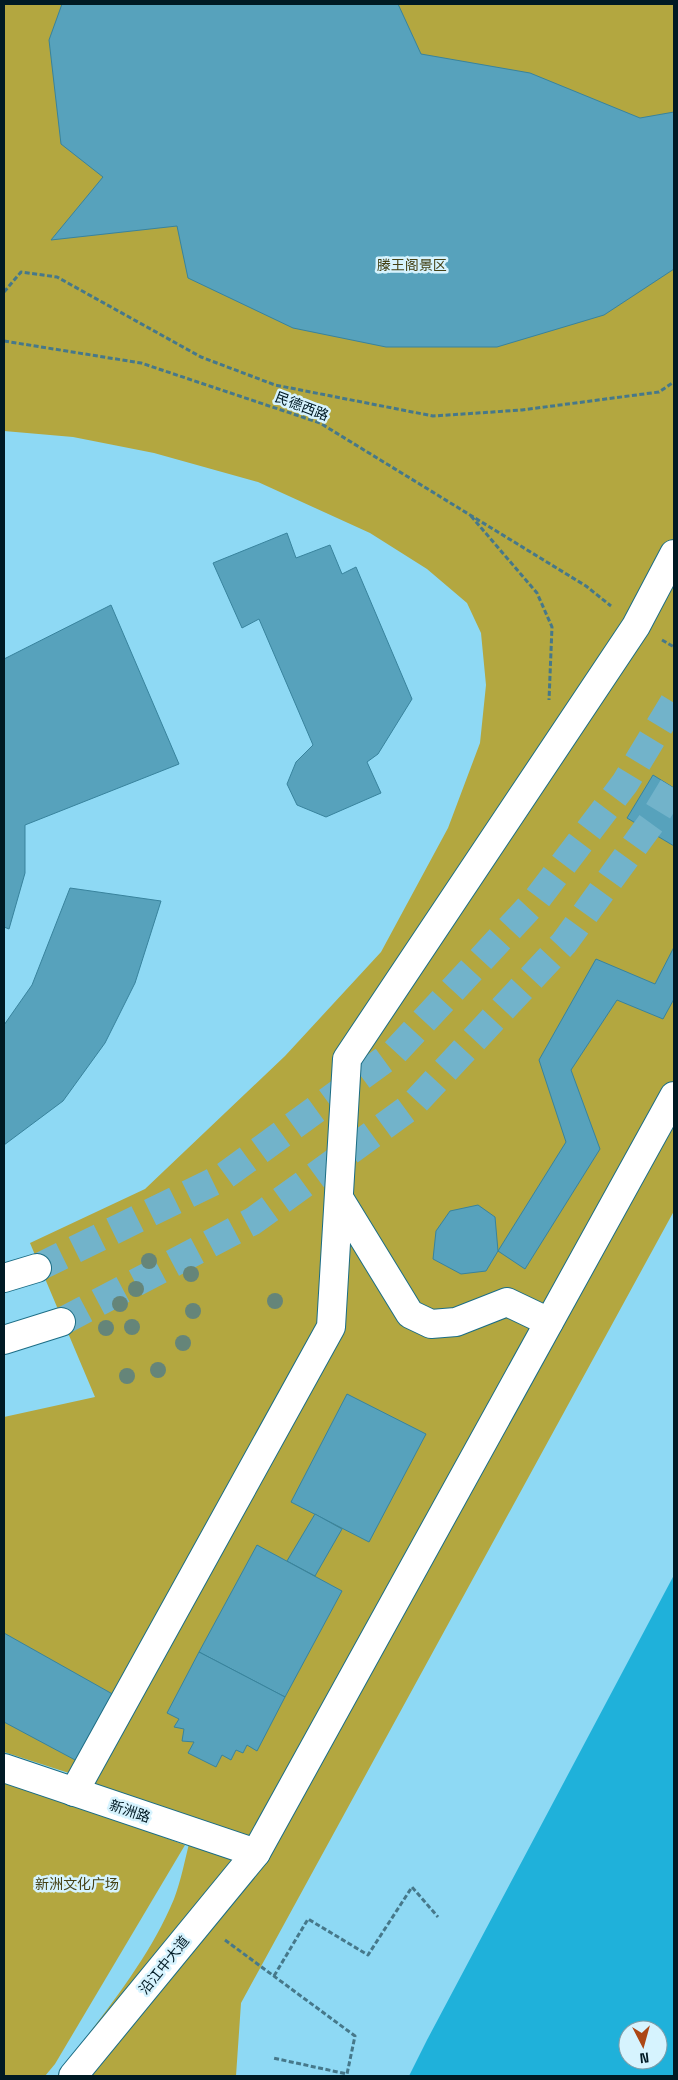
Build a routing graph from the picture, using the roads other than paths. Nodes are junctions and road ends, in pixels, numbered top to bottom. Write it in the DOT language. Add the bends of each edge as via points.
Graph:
graph roads {
  1 [pos="674,554"];
  2 [pos="674,1096"];
  3 [pos="339,1198"];
  4 [pos="37,1268"];
  5 [pos="4,1278"];
  6 [pos="61,1322"];
  7 [pos="550,1322"];
  8 [pos="4,1340"];
  9 [pos="4,1768"];
  10 [pos="74,1792"];
  11 [pos="256,1853"];
  12 [pos="73,2076"];
  1 -- 3 [label="main road" via="636,626 347,1059"];
  2 -- 7 [label="main road, 沿江中大道"];
  3 -- 7 [label="main road" via="410,1314 431,1324 456,1322 507,1302"];
  3 -- 10 [label="main road" via="331,1327"];
  4 -- 5 [label="main road"];
  6 -- 8 [label="main road"];
  7 -- 11 [label="main road, 沿江中大道"];
  9 -- 10 [label="main road, 新洲路"];
  10 -- 11 [label="main road, 新洲路"];
  11 -- 12 [label="main road, 沿江中大道"];
}
